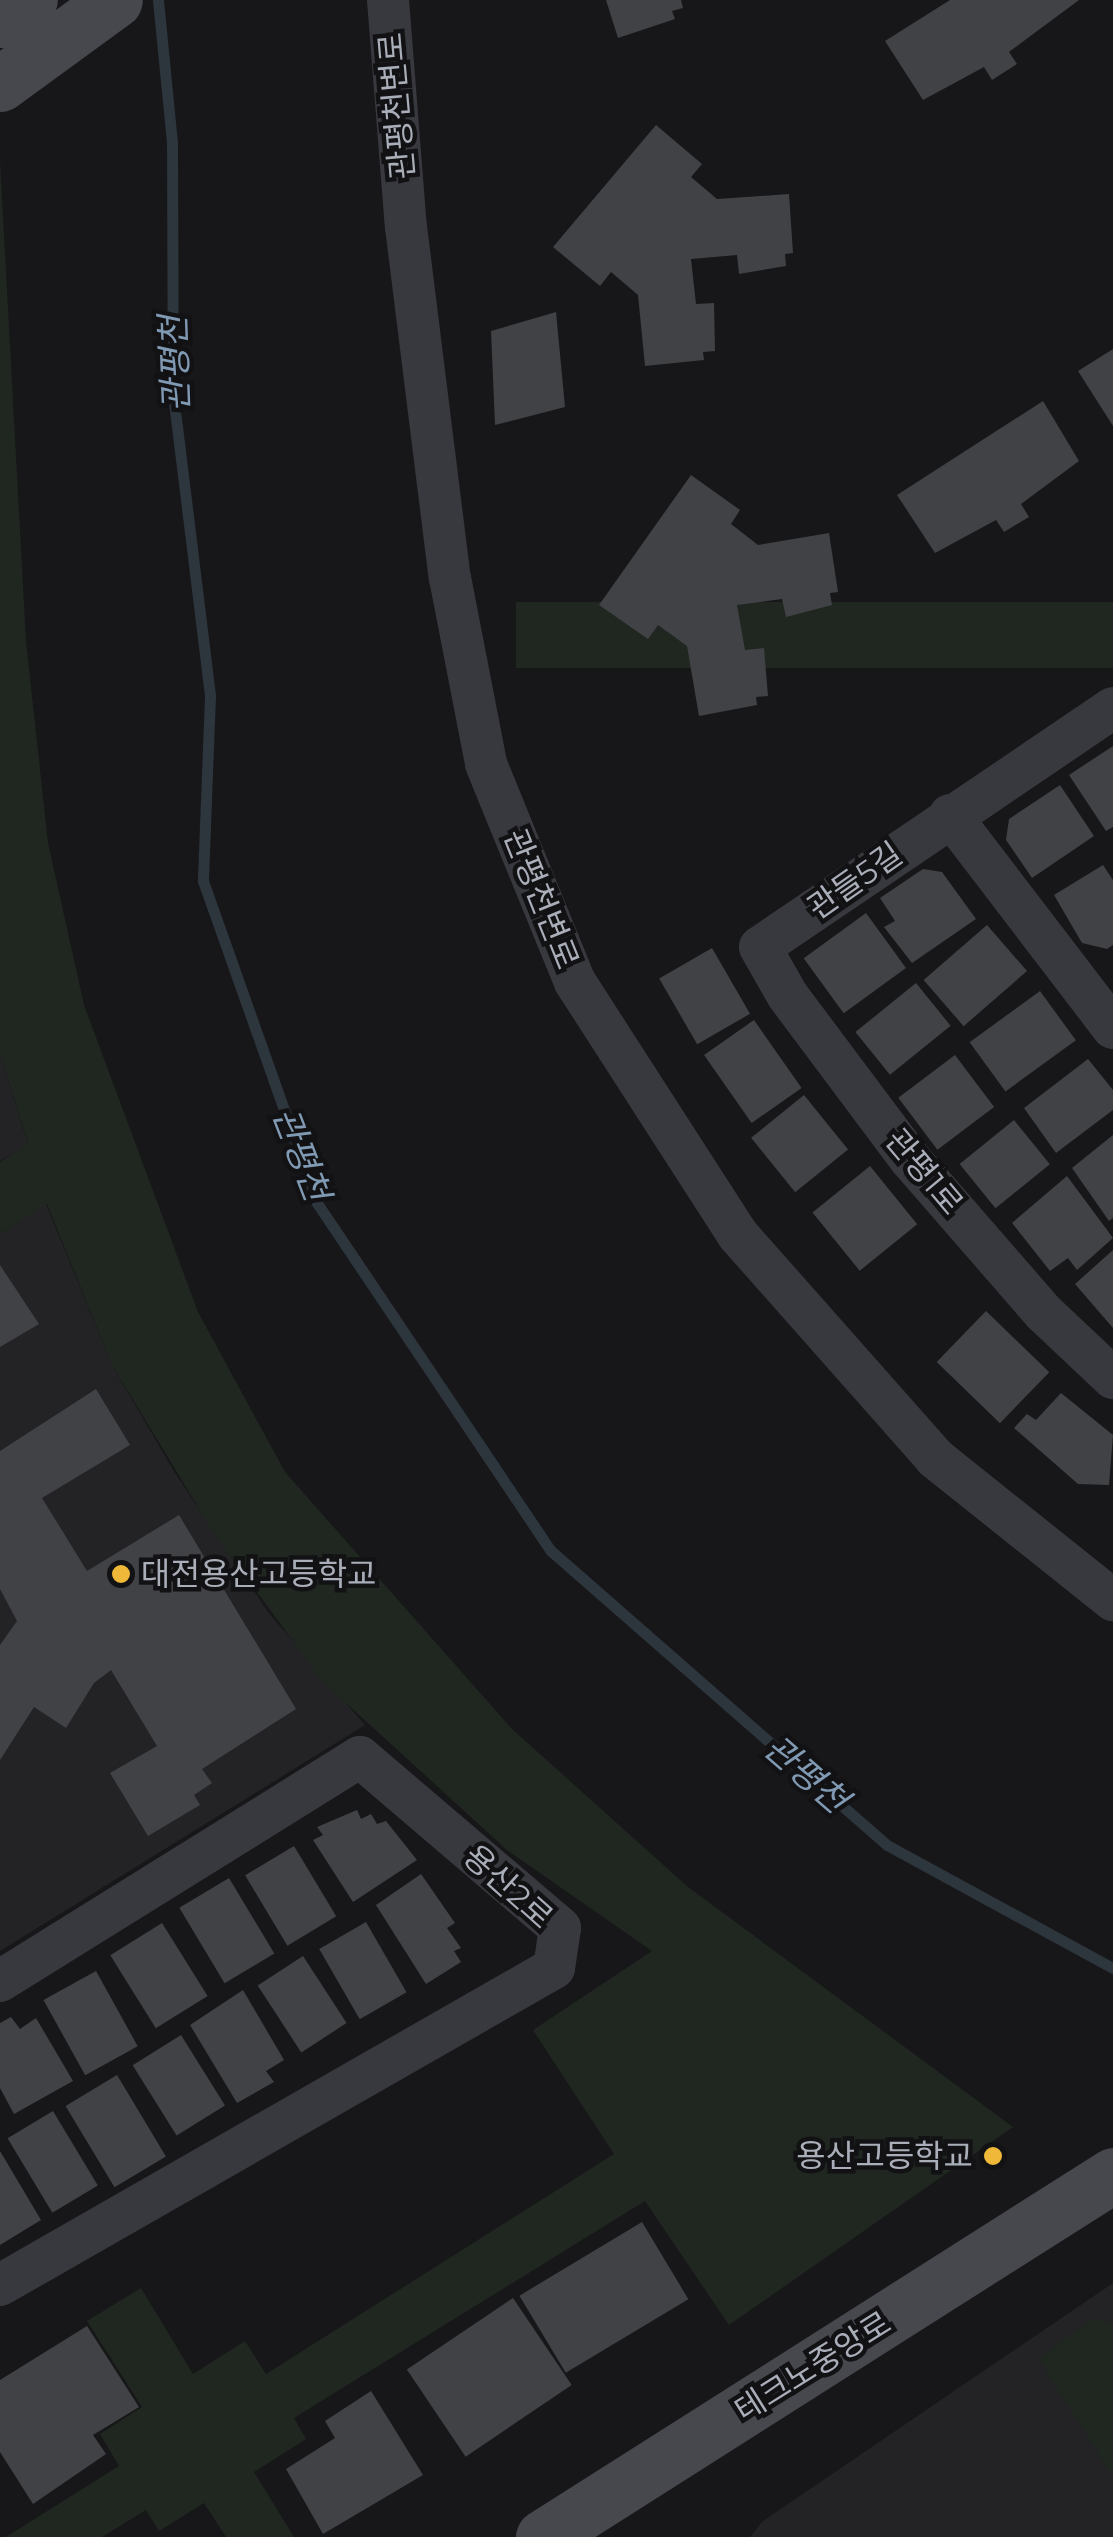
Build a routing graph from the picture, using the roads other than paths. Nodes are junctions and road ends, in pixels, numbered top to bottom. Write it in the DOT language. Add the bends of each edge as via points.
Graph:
graph roads {
  1 [pos="116,0"];
  2 [pos="388,0"];
  3 [pos="5,80"];
  4 [pos="1113,708"];
  5 [pos="950,815"];
  6 [pos="760,947"];
  7 [pos="1105,1002"];
  8 [pos="1113,1378"];
  9 [pos="1104,1579"];
  10 [pos="0,1981"];
  11 [pos="1097,2186"];
  12 [pos="0,2285"];
  13 [pos="543,2537"];
  1 -- 3 [label="main road"];
  2 -- 9 [label="street, 관평천변로" via="406,228 450,578 486,764 575,982 738,1235 934,1458"];
  4 -- 5 [label="street, 관들5길"];
  5 -- 6 [label="street, 관들5길"];
  5 -- 7 [label="street"];
  6 -- 8 [label="street, 관평1로" via="788,996 910,1159 1044,1313"];
  10 -- 12 [label="street, 용산2로" via="360,1757 560,1928 554,1968"];
  11 -- 13 [label="main road, 테크노중앙로"];
}
